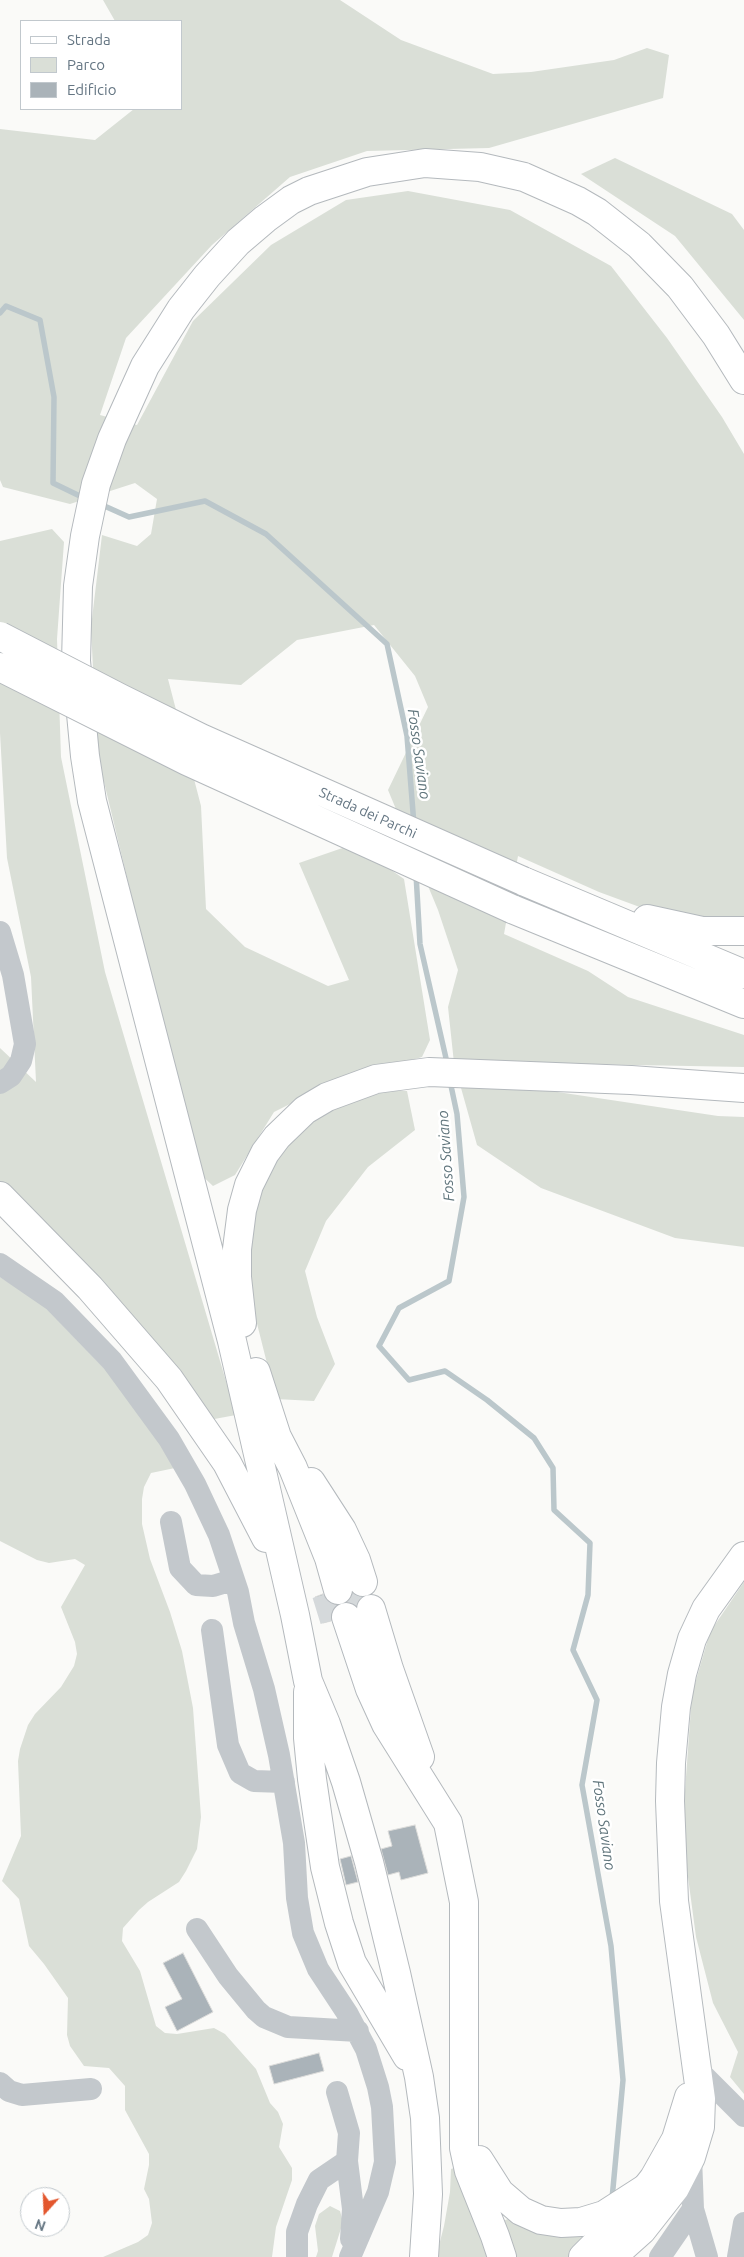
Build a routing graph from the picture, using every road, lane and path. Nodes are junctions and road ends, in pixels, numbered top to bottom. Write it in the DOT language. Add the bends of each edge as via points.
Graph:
graph roads {
  1 [pos="744,380"];
  2 [pos="0,636"];
  3 [pos="0,667"];
  4 [pos="523,881"];
  5 [pos="744,931"];
  6 [pos="0,932"];
  7 [pos="744,974"];
  8 [pos="744,1004"];
  9 [pos="0,1083"];
  10 [pos="744,1088"];
  11 [pos="0,1196"];
  12 [pos="0,1264"];
  13 [pos="232,1341"];
  14 [pos="277,1437"];
  15 [pos="171,1522"];
  16 [pos="744,1556"];
  17 [pos="235,1583"];
  18 [pos="345,1588"];
  19 [pos="295,1615"];
  20 [pos="212,1630"];
  21 [pos="308,1681"];
  22 [pos="284,1782"];
  23 [pos="434,1798"];
  24 [pos="197,1929"];
  25 [pos="358,2031"];
  26 [pos="697,2069"];
  27 [pos="419,2077"];
  28 [pos="0,2083"];
  29 [pos="91,2089"];
  30 [pos="337,2092"];
  31 [pos="744,2116"];
  32 [pos="463,2137"];
  33 [pos="691,2157"];
  34 [pos="347,2161"];
  35 [pos="649,2186"];
  36 [pos="693,2208"];
  37 [pos="634,2222"];
  38 [pos="744,2223"];
  39 [pos="426,2228"];
  40 [pos="296,2257"];
  41 [pos="350,2257"];
  42 [pos="414,2257"];
  43 [pos="424,2257"];
  44 [pos="502,2257"];
  45 [pos="583,2257"];
  46 [pos="612,2257"];
  47 [pos="660,2257"];
  48 [pos="707,2257"];
  49 [pos="738,2257"];
  1 -- 13 [label="main road" via="680,287 639,245 597,212 559,191 513,174 463,164 425,163 385,168 339,180 291,200 238,242 207,276 181,309 146,366 120,418 96,484 80,565 76,661 91,792"];
  2 -- 4 [label="main road, Strada dei Parchi, bridge" via="193,734"];
  3 -- 8 [label="main road, Strada dei Parchi, bridge" via="203,768 512,909"];
  4 -- 5 [label="main road" via="671,926 718,932"];
  4 -- 7 [label="main road, Strada dei Parchi"];
  6 -- 9 [label="street" via="13,975 25,1044 21,1061 11,1076"];
  10 -- 14 [label="main road" via="428,1072 376,1079 314,1104 290,1123 259,1163 242,1210 238,1235 236,1262 242,1319"];
  11 -- 19 [label="main road" via="122,1323 201,1423 258,1520"];
  12 -- 17 [label="street" via="54,1301 128,1383 169,1439 195,1484 219,1535"];
  13 -- 14 [label="main road"];
  13 -- 19 [label="main road"];
  14 -- 18 [label="main road" via="293,1468 328,1558"];
  14 -- 18 [label="main road" via="308,1530"];
  14 -- 18 [label="main road" via="337,1521 356,1560"];
  15 -- 17 [label="street" via="180,1568 196,1585"];
  16 -- 26 [label="main road" via="712,1600 696,1629 676,1707 670,1801 672,1870"];
  17 -- 22 [label="street" via="264,1689"];
  19 -- 21 [label="main road"];
  20 -- 22 [label="street" via="228,1745 240,1773 254,1781"];
  21 -- 27 [label="main road" via="340,1763 369,1862"];
  21 -- 27 [label="main road" via="312,1779 325,1867 344,1940 352,1963"];
  22 -- 25 [label="street" via="303,1933 318,1969"];
  23 -- 23 [label="main road" via="389,1669 353,1615 354,1683 369,1718 396,1756"];
  23 -- 32 [label="main road" via="448,1823 464,1902"];
  24 -- 25 [label="street" via="228,1976 264,2017 288,2026"];
  25 -- 41 [label="street" via="378,2087 384,2124 385,2162 378,2192"];
  26 -- 31 [label="street"];
  26 -- 33 [label="main road" via="701,2117"];
  26 -- 35 [label="main road" via="681,2127"];
  27 -- 39 [label="main road" via="427,2147"];
  28 -- 29 [label="street" via="9,2091 22,2095"];
  30 -- 34 [label="street" via="349,2133"];
  32 -- 35 [label="main road" via="500,2193 521,2211 541,2220 581,2222 604,2215"];
  32 -- 44 [label="main road" via="469,2171"];
  33 -- 36 [label="street"];
  33 -- 37 [label="main road" via="675,2188"];
  34 -- 40 [label="street" via="319,2180 297,2232"];
  34 -- 41 [label="street" via="353,2209"];
  35 -- 37 [label="main road"];
  36 -- 47 [label="street"];
  36 -- 48 [label="street"];
  37 -- 45 [label="main road"];
  37 -- 46 [label="main road"];
  38 -- 49 [label="street"];
  39 -- 42 [label="main road"];
  39 -- 43 [label="main road"];
}
